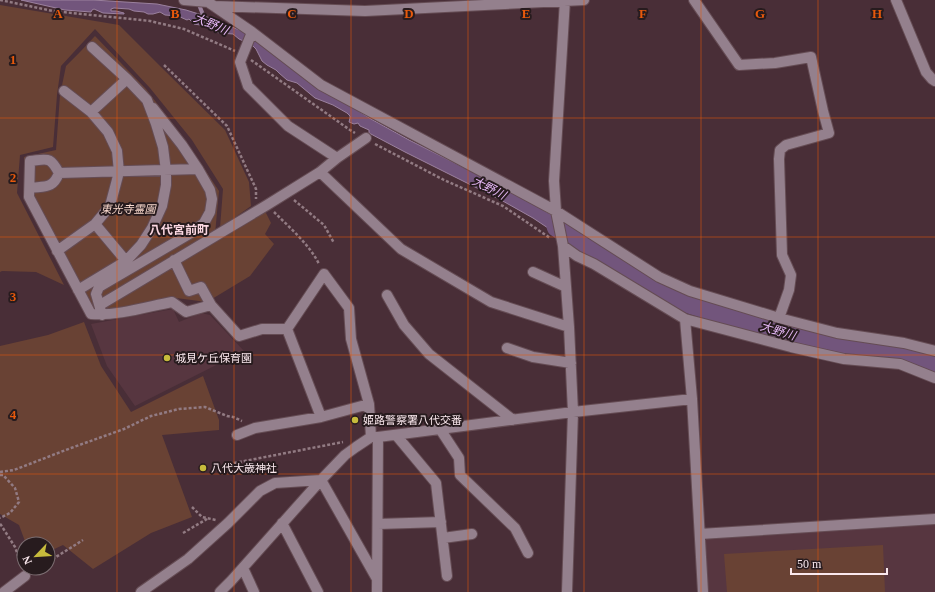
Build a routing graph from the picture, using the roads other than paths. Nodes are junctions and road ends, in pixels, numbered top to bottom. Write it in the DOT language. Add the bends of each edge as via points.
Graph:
graph roads {
  1 [pos="184,0"];
  2 [pos="584,0"];
  3 [pos="694,0"];
  4 [pos="896,0"];
  5 [pos="565,1"];
  6 [pos="210,3"];
  7 [pos="252,32"];
  8 [pos="92,47"];
  9 [pos="127,79"];
  10 [pos="935,81"];
  11 [pos="64,91"];
  12 [pos="147,100"];
  13 [pos="91,112"];
  14 [pos="366,138"];
  15 [pos="337,158"];
  16 [pos="198,169"];
  17 [pos="166,171"];
  18 [pos="119,172"];
  19 [pos="320,172"];
  20 [pos="59,173"];
  21 [pos="30,188"];
  22 [pos="556,211"];
  23 [pos="95,224"];
  24 [pos="562,243"];
  25 [pos="57,251"];
  26 [pos="174,260"];
  27 [pos="126,261"];
  28 [pos="533,272"];
  29 [pos="566,287"];
  30 [pos="78,290"];
  31 [pos="388,295"];
  32 [pos="211,305"];
  33 [pos="101,310"];
  34 [pos="779,318"];
  35 [pos="685,319"];
  36 [pos="570,327"];
  37 [pos="287,329"];
  38 [pos="507,348"];
  39 [pos="935,351"];
  40 [pos="571,363"];
  41 [pos="935,378"];
  42 [pos="692,399"];
  43 [pos="369,404"];
  44 [pos="573,412"];
  45 [pos="321,417"];
  46 [pos="513,420"];
  47 [pos="440,429"];
  48 [pos="237,435"];
  49 [pos="396,435"];
  50 [pos="375,437"];
  51 [pos="321,480"];
  52 [pos="935,519"];
  53 [pos="441,522"];
  54 [pos="282,523"];
  55 [pos="378,524"];
  56 [pos="472,534"];
  57 [pos="700,534"];
  58 [pos="443,538"];
  59 [pos="528,553"];
  60 [pos="243,568"];
  61 [pos="25,576"];
  62 [pos="447,576"];
  63 [pos="377,580"];
  64 [pos="4,592"];
  65 [pos="141,592"];
  66 [pos="220,592"];
  67 [pos="254,592"];
  68 [pos="318,592"];
  69 [pos="377,592"];
  70 [pos="567,592"];
  71 [pos="703,592"];
  1 -- 6 [label="street"];
  2 -- 5 [label="street"];
  3 -- 34 [label="street" via="739,65 811,57 829,132 786,145 780,150 782,255 791,275 789,290"];
  4 -- 10 [label="street" via="926,72"];
  5 -- 6 [label="street" via="365,11"];
  5 -- 22 [label="street" via="554,180"];
  6 -- 7 [label="street"];
  7 -- 15 [label="street" via="240,62 248,86 288,126"];
  7 -- 22 [label="street" via="321,84"];
  8 -- 9 [label="street"];
  9 -- 12 [label="street"];
  9 -- 13 [label="street"];
  11 -- 13 [label="street"];
  12 -- 16 [label="street"];
  12 -- 17 [label="street" via="163,147"];
  13 -- 18 [label="street" via="108,132 117,151"];
  14 -- 15 [label="street"];
  15 -- 19 [label="street"];
  16 -- 17 [label="street"];
  16 -- 33 [label="street" via="212,199 210,212 204,223 99,287 96,294"];
  17 -- 18 [label="street"];
  17 -- 27 [label="street" via="162,206 141,245"];
  18 -- 20 [label="street"];
  18 -- 23 [label="street" via="110,206"];
  19 -- 26 [label="street"];
  19 -- 36 [label="street" via="401,249 491,302"];
  20 -- 21 [label="street" via="56,181 50,186"];
  20 -- 21 [label="street" via="54,163 46,159 30,160"];
  21 -- 25 [label="street" via="29,197"];
  22 -- 24 [label="street"];
  22 -- 34 [label="street" via="659,277 690,291"];
  23 -- 25 [label="street"];
  23 -- 27 [label="street"];
  24 -- 29 [label="street"];
  24 -- 35 [label="street" via="577,256"];
  25 -- 30 [label="street"];
  26 -- 32 [label="street" via="189,291 201,287"];
  26 -- 33 [label="street"];
  27 -- 30 [label="street"];
  28 -- 29 [label="street"];
  29 -- 36 [label="street"];
  30 -- 33 [label="street" via="91,314"];
  31 -- 46 [label="street" via="404,325 429,354"];
  32 -- 33 [label="street" via="186,312 172,302 117,313"];
  32 -- 37 [label="street" via="239,336 262,329"];
  34 -- 39 [label="street" via="837,333 904,343"];
  35 -- 41 [label="street" via="791,347 844,358 900,364"];
  35 -- 42 [label="street"];
  36 -- 40 [label="street"];
  37 -- 43 [label="street" via="324,274 349,308 351,339"];
  37 -- 45 [label="street"];
  38 -- 40 [label="street" via="534,357"];
  40 -- 44 [label="street"];
  42 -- 44 [label="street"];
  42 -- 57 [label="street"];
  43 -- 45 [label="street"];
  43 -- 50 [label="street"];
  44 -- 46 [label="street"];
  44 -- 70 [label="street"];
  45 -- 48 [label="street" via="255,428"];
  46 -- 47 [label="street"];
  47 -- 49 [label="street"];
  47 -- 59 [label="street" via="459,458 460,475 515,528"];
  49 -- 50 [label="street"];
  49 -- 53 [label="street" via="436,483"];
  50 -- 51 [label="street" via="356,447"];
  50 -- 55 [label="street"];
  51 -- 54 [label="street"];
  51 -- 63 [label="street"];
  51 -- 65 [label="street" via="275,483 260,491 188,559"];
  52 -- 57 [label="street"];
  53 -- 55 [label="street"];
  53 -- 58 [label="street"];
  54 -- 60 [label="street"];
  54 -- 68 [label="street"];
  55 -- 63 [label="street"];
  56 -- 58 [label="street"];
  57 -- 71 [label="street"];
  58 -- 62 [label="street"];
  60 -- 66 [label="street"];
  60 -- 67 [label="street"];
  61 -- 64 [label="street"];
  63 -- 69 [label="street"];
}
